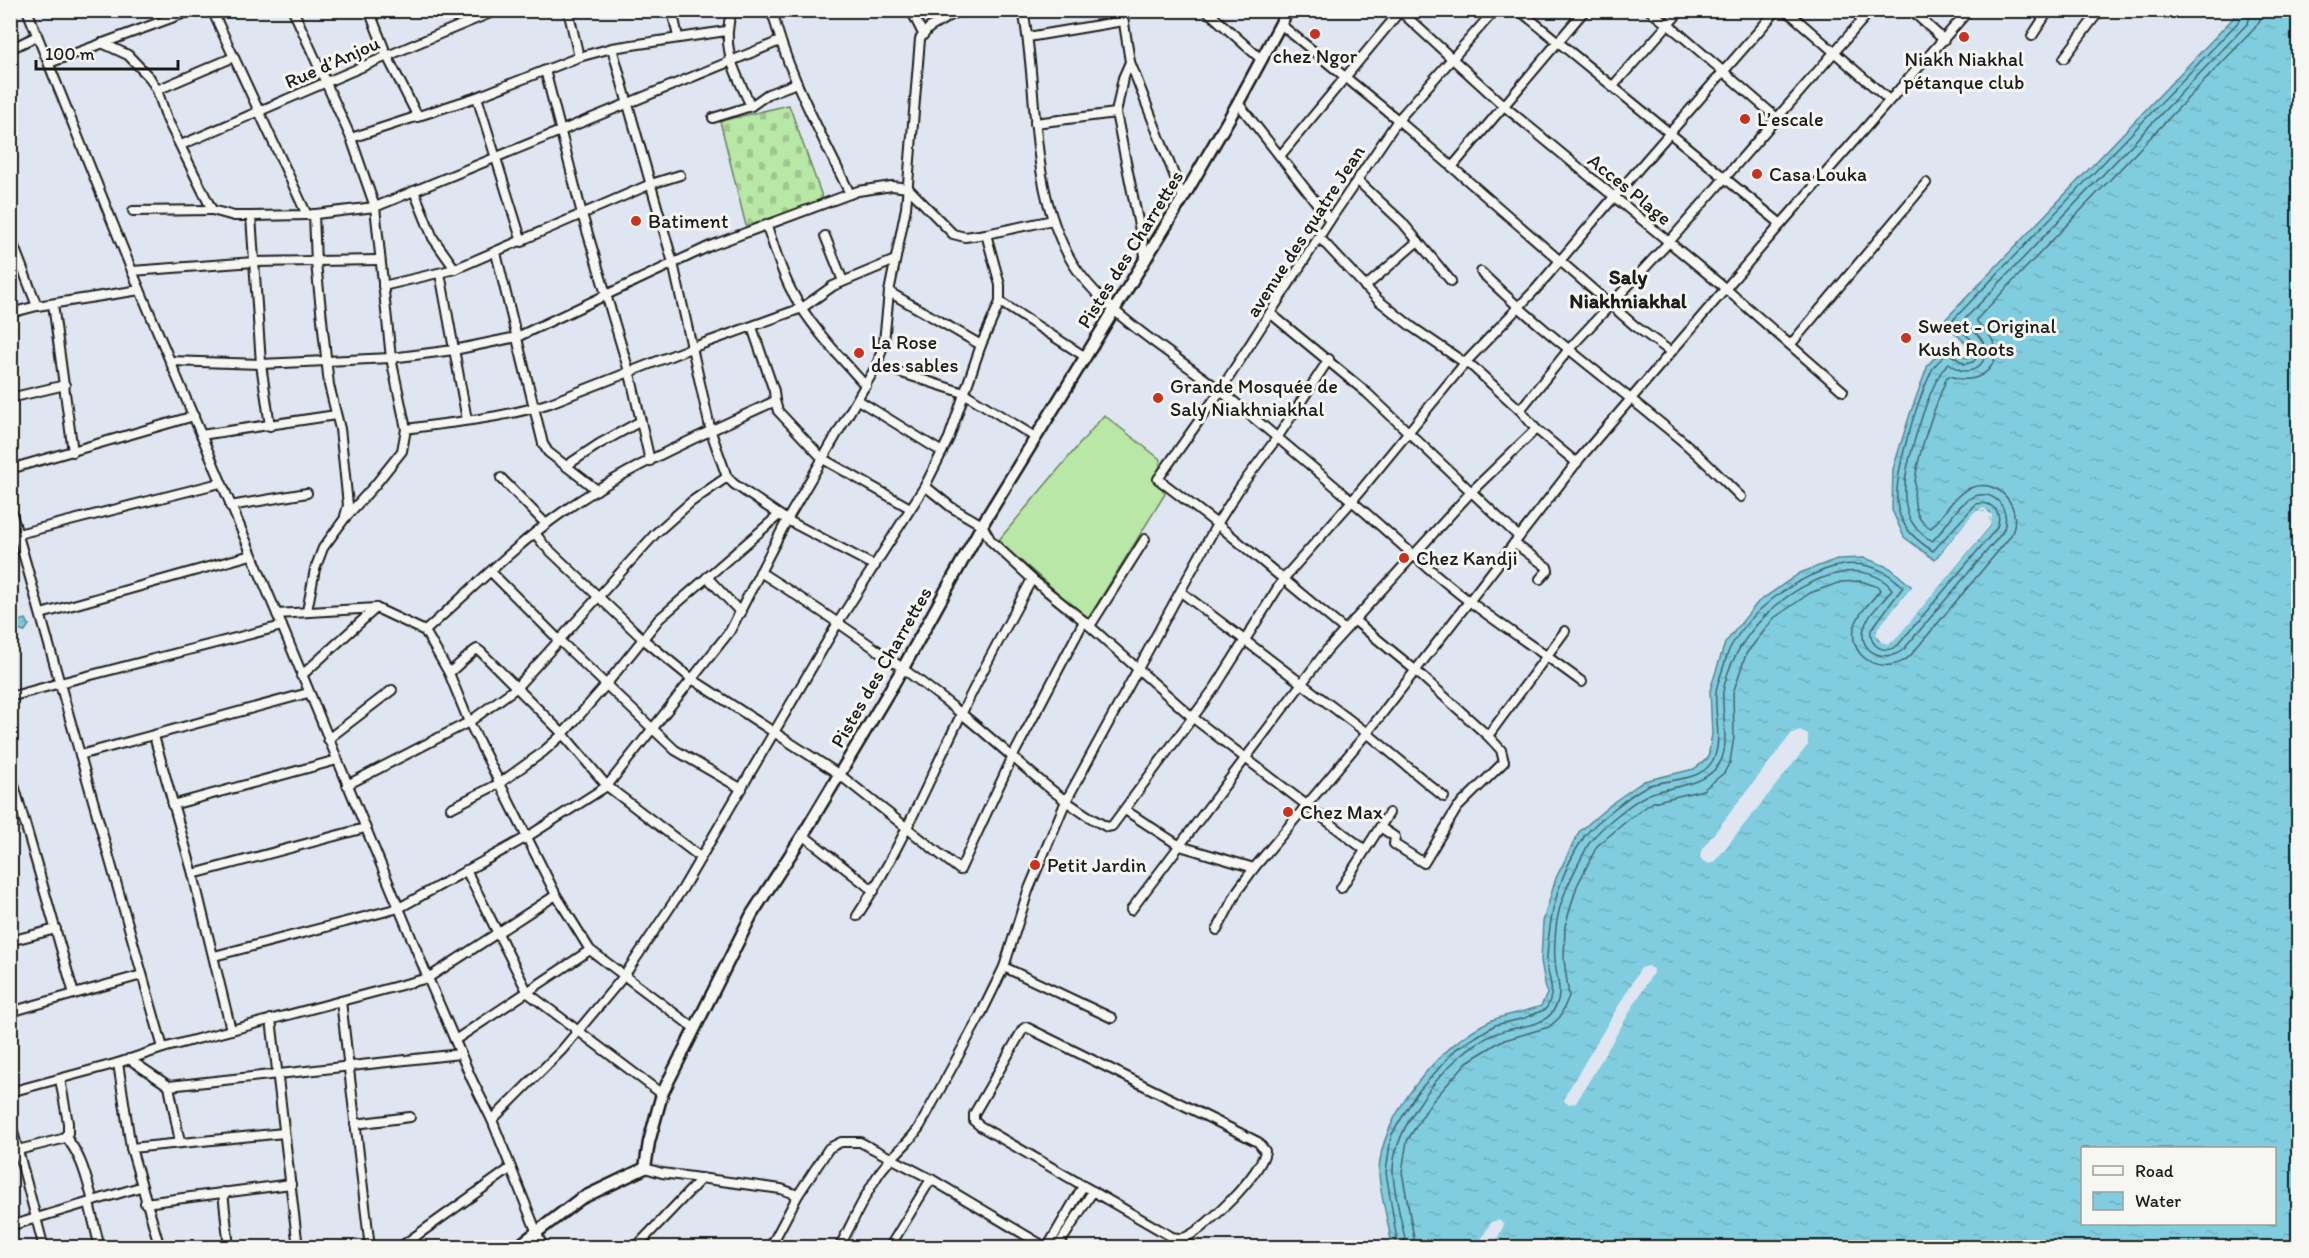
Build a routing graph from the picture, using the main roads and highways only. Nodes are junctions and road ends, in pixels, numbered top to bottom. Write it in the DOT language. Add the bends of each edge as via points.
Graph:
graph roads {
  1 [pos="1288,10"];
  2 [pos="516,1248"];
  1 -- 2 [label="main road, Pistes des Charrettes" via="1183,198 982,525 840,775 752,914 662,1094 645,1168 580,1199"];
}
